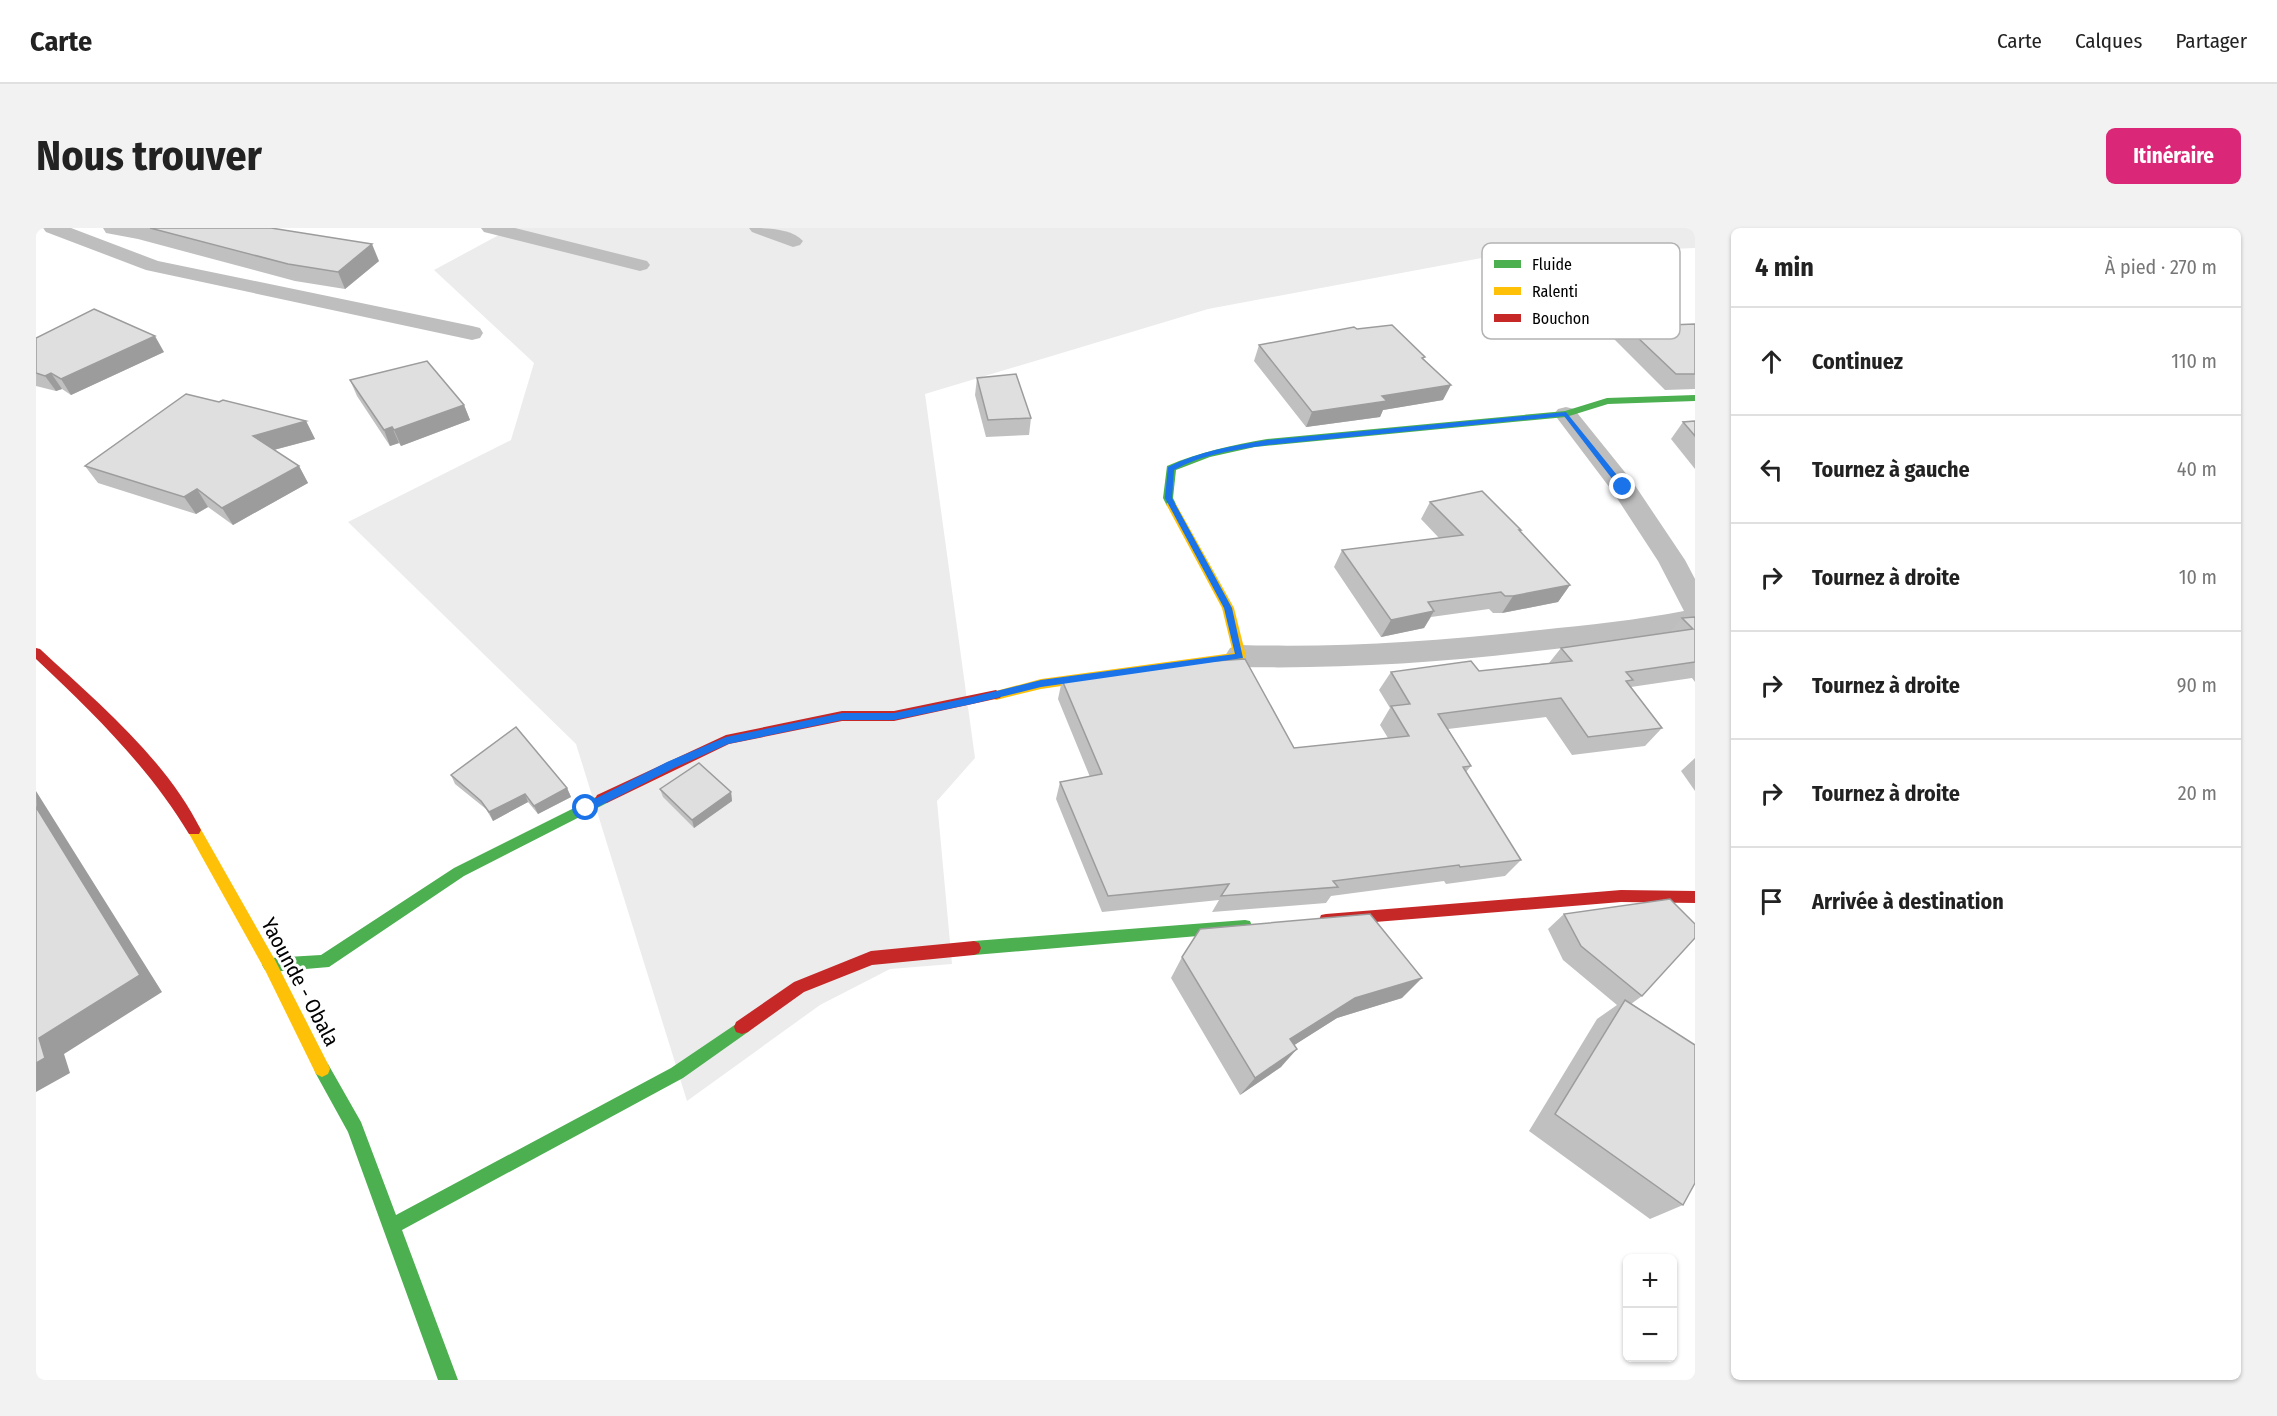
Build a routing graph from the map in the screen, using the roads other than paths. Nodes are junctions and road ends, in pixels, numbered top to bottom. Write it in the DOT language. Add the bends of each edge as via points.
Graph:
graph roads {
  1 [pos="52,228"];
  2 [pos="491,228"];
  3 [pos="759,228"];
  4 [pos="36,240"];
  5 [pos="793,241"];
  6 [pos="640,265"];
  7 [pos="472,333"];
  8 [pos="1695,398"];
  9 [pos="1566,414"];
  10 [pos="1695,605"];
  11 [pos="1695,619"];
  12 [pos="36,652"];
  13 [pos="1240,656"];
  14 [pos="1695,897"];
  15 [pos="1315,921"];
  16 [pos="1256,925"];
  17 [pos="270,965"];
  18 [pos="392,1226"];
  19 [pos="448,1380"];
  1 -- 4 [label="street"];
  1 -- 7 [label="street" via="153,266"];
  2 -- 6 [label="street"];
  3 -- 5 [label="street"];
  8 -- 9 [label="main road" via="1607,401"];
  9 -- 10 [label="street" via="1623,487"];
  9 -- 13 [label="main road" via="1267,442 1220,450 1171,468 1168,498 1228,608"];
  11 -- 13 [label="street" via="1649,629 1459,650 1282,658"];
  12 -- 17 [label="main road, Yaounde - Obala" via="155,771 190,823"];
  13 -- 17 [label="main road" via="1041,684 894,716 842,716 726,740 459,872 324,962"];
  14 -- 15 [label="main road" via="1621,896"];
  16 -- 18 [label="main road" via="871,958 799,987 677,1073"];
  17 -- 18 [label="main road, Yaounde - Obala" via="355,1128"];
  18 -- 19 [label="main road, Yaounde - Obala"];
}
